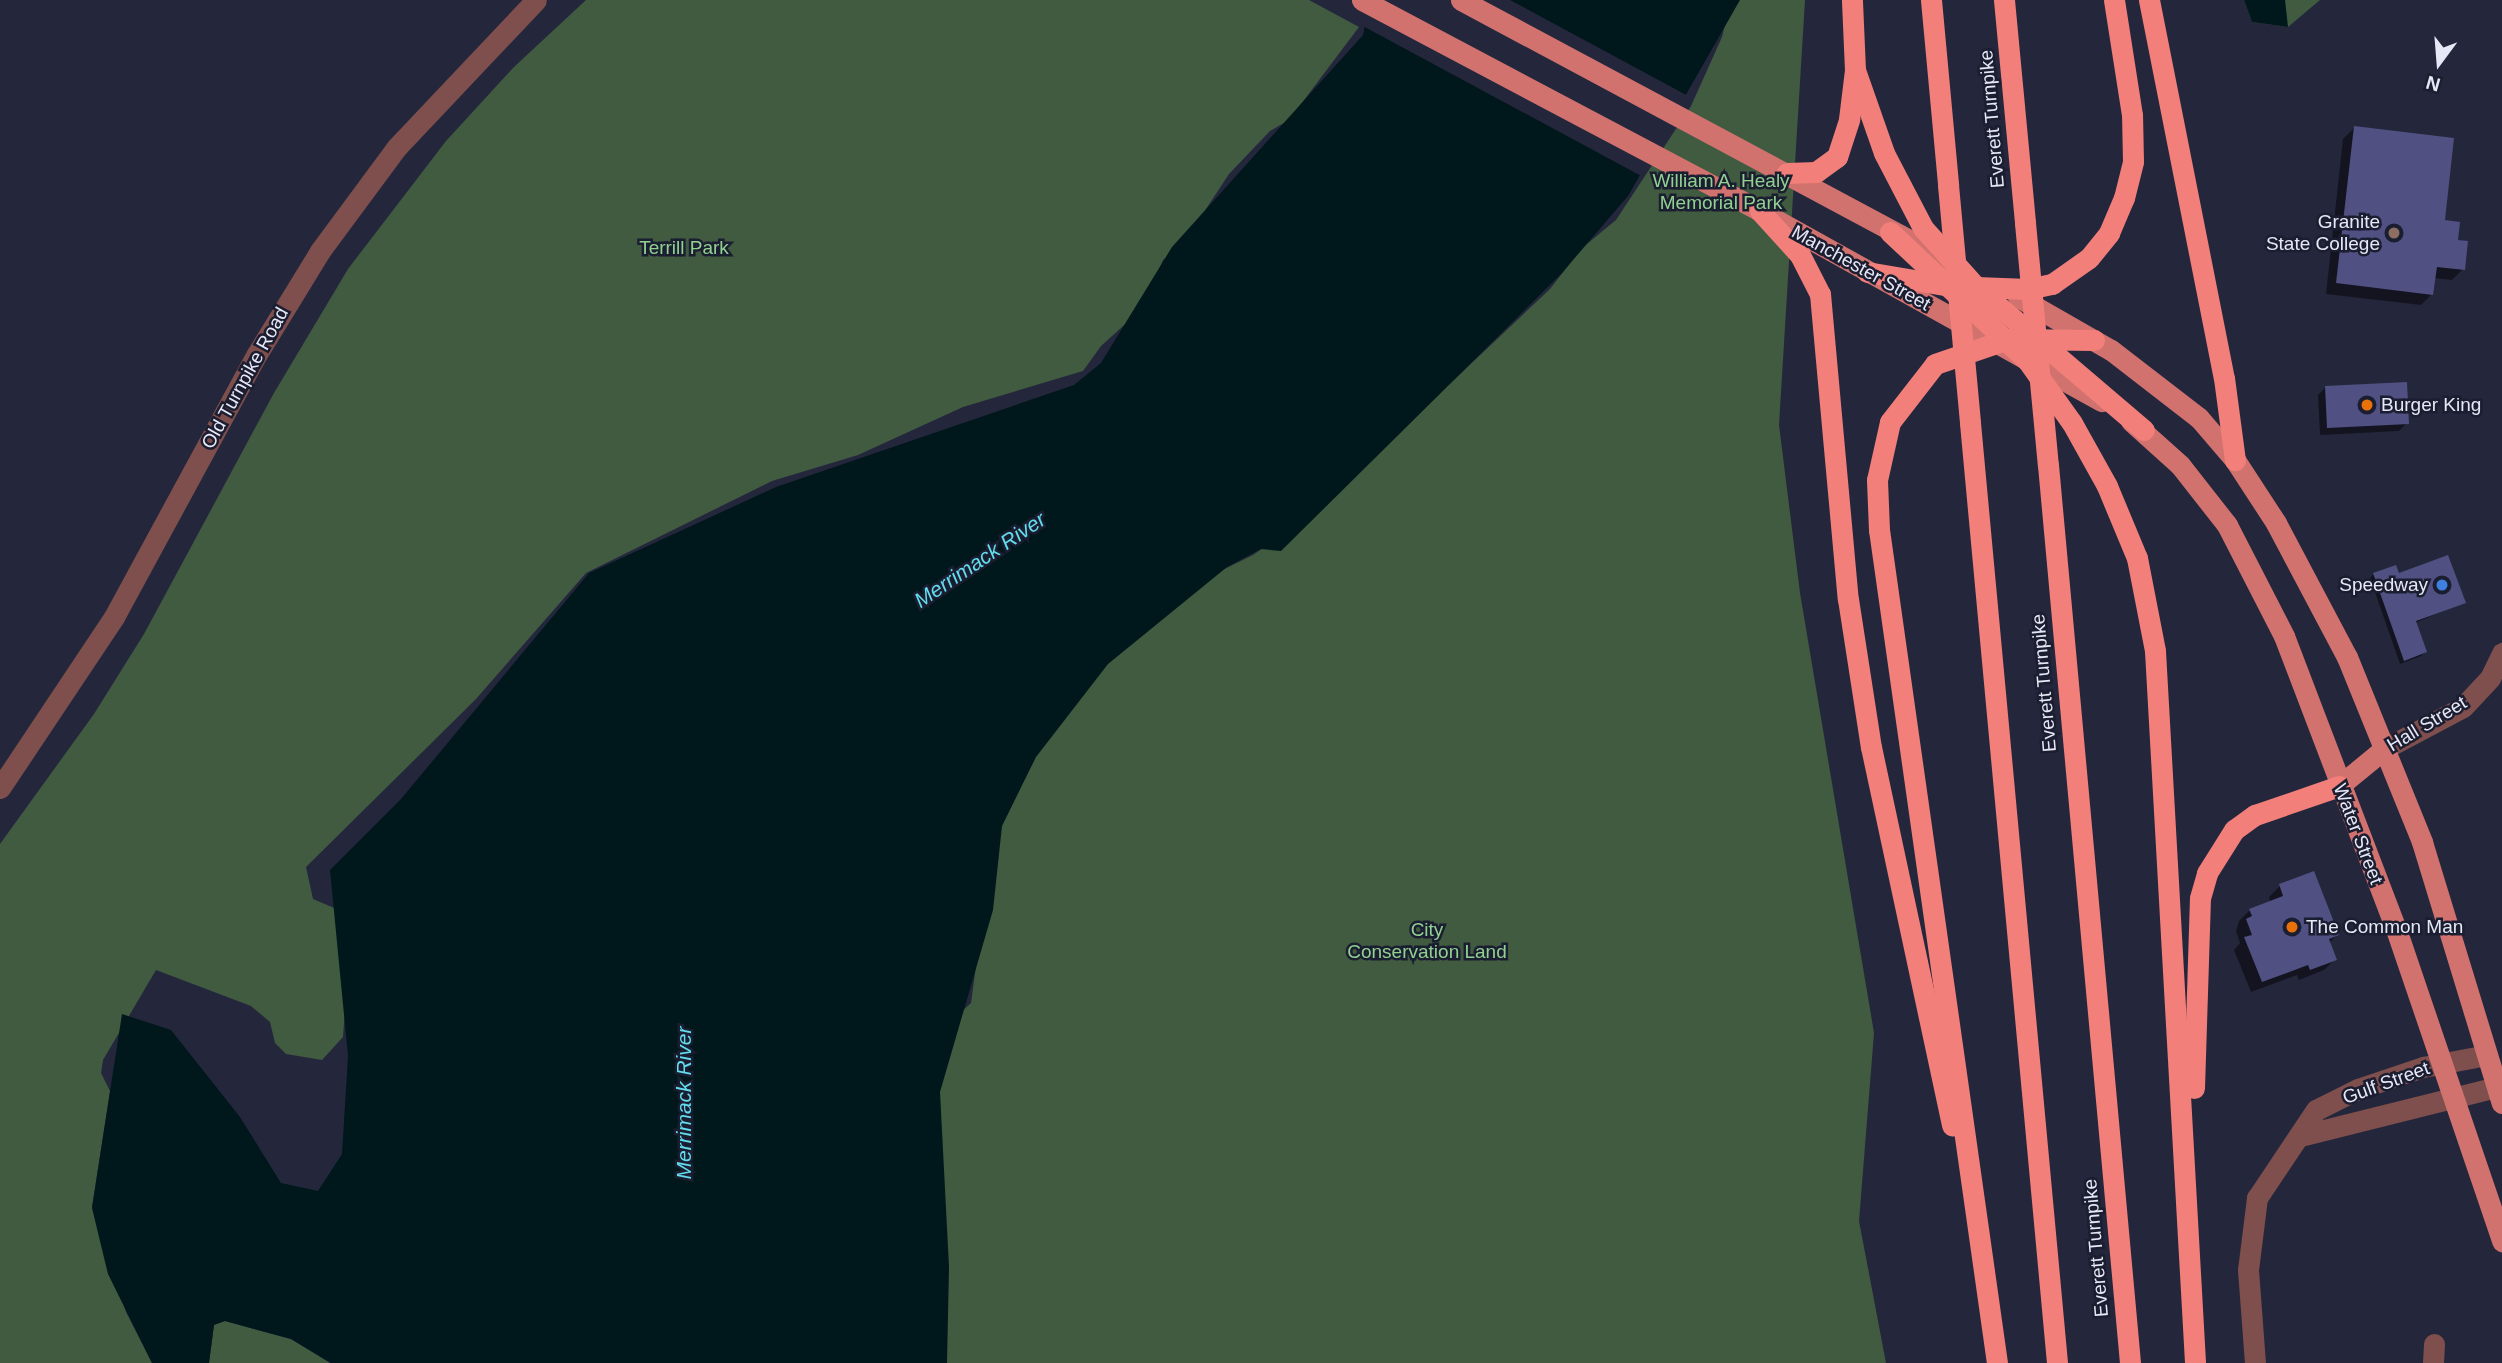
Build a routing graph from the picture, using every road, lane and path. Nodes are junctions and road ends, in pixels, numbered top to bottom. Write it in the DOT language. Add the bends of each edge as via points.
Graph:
graph roads {
  1 [pos="536,0"];
  2 [pos="1362,0"];
  3 [pos="1461,0"];
  4 [pos="1852,0"];
  5 [pos="1931,0"];
  6 [pos="2004,0"];
  7 [pos="2114,0"];
  8 [pos="2149,0"];
  9 [pos="1855,70"];
  10 [pos="1787,173"];
  11 [pos="1760,211"];
  12 [pos="1890,232"];
  13 [pos="1950,262"];
  14 [pos="1867,272"];
  15 [pos="1950,286"];
  16 [pos="1977,288"];
  17 [pos="2006,289"];
  18 [pos="2094,340"];
  19 [pos="2001,341"];
  20 [pos="2039,341"];
  21 [pos="2027,360"];
  22 [pos="2144,430"];
  23 [pos="2235,460"];
  24 [pos="2502,653"];
  25 [pos="2384,749"];
  26 [pos="2339,786"];
  27 [pos="0,788"];
  28 [pos="2487,1055"];
  29 [pos="2441,1063"];
  30 [pos="2499,1095"];
  31 [pos="2454,1099"];
  32 [pos="2300,1136"];
  33 [pos="2189,1212"];
  34 [pos="2502,1241"];
  35 [pos="1987,1291"];
  36 [pos="1997,1363"];
  37 [pos="2057,1363"];
  38 [pos="2130,1363"];
  39 [pos="2195,1363"];
  40 [pos="2255,1363"];
  1 -- 27 [label="street, Old Turnpike Road" via="397,147 314,259 114,617"];
  2 -- 11 [label="main road, Manchester Street"];
  3 -- 10 [label="main road"];
  4 -- 9 [label="highway"];
  5 -- 37 [label="highway, bridge"];
  6 -- 38 [label="highway, Everett Turnpike, bridge"];
  7 -- 17 [label="highway" via="2132,115 2133,161 2124,198 2109,233 2089,258 2052,284"];
  8 -- 23 [label="highway" via="2224,378"];
  9 -- 10 [label="highway" via="1849,119 1837,157 1816,172"];
  9 -- 13 [label="highway" via="1872,124 1900,185 1923,228"];
  10 -- 12 [label="main road"];
  11 -- 14 [label="main road, Manchester Street"];
  11 -- 35 [label="highway" via="1800,255 1820,294 1849,599 1871,747"];
  12 -- 13 [label="main road"];
  12 -- 15 [label="highway"];
  13 -- 16 [label="highway"];
  13 -- 17 [label="main road"];
  14 -- 15 [label="highway"];
  14 -- 19 [label="main road, Manchester Street"];
  15 -- 16 [label="highway"];
  15 -- 19 [label="highway"];
  16 -- 17 [label="highway"];
  16 -- 20 [label="highway"];
  17 -- 18 [label="main road"];
  18 -- 20 [label="highway"];
  18 -- 23 [label="main road" via="2199,418"];
  19 -- 20 [label="highway"];
  19 -- 21 [label="highway"];
  19 -- 35 [label="highway" via="1935,363 1890,422 1877,480 1878,530"];
  20 -- 22 [label="highway"];
  21 -- 22 [label="main road"];
  21 -- 33 [label="highway" via="2072,423 2107,486 2137,558 2148,604 2164,772"];
  22 -- 26 [label="main road, Water Street" via="2180,465 2243,551 2284,636"];
  23 -- 25 [label="main road" via="2292,549 2347,657"];
  24 -- 25 [label="street, Hall Street" via="2490,678 2463,707"];
  25 -- 26 [label="main road, Hall Street"];
  25 -- 28 [label="main road" via="2422,842"];
  26 -- 29 [label="main road, Water Street" via="2396,929"];
  26 -- 33 [label="highway" via="2255,815 2234,830 2207,873 2200,898"];
  28 -- 29 [label="street, Gulf Street"];
  28 -- 30 [label="main road"];
  29 -- 31 [label="main road, Water Street"];
  29 -- 32 [label="street, Gulf Street" via="2337,1100 2316,1111"];
  30 -- 31 [label="street, Gulf Street"];
  31 -- 32 [label="street, Gulf Street"];
  31 -- 34 [label="main road, Water Street"];
  32 -- 40 [label="street, Gulf Street" via="2257,1198 2248,1270"];
  33 -- 39 [label="highway"];
  35 -- 36 [label="highway"];
}
